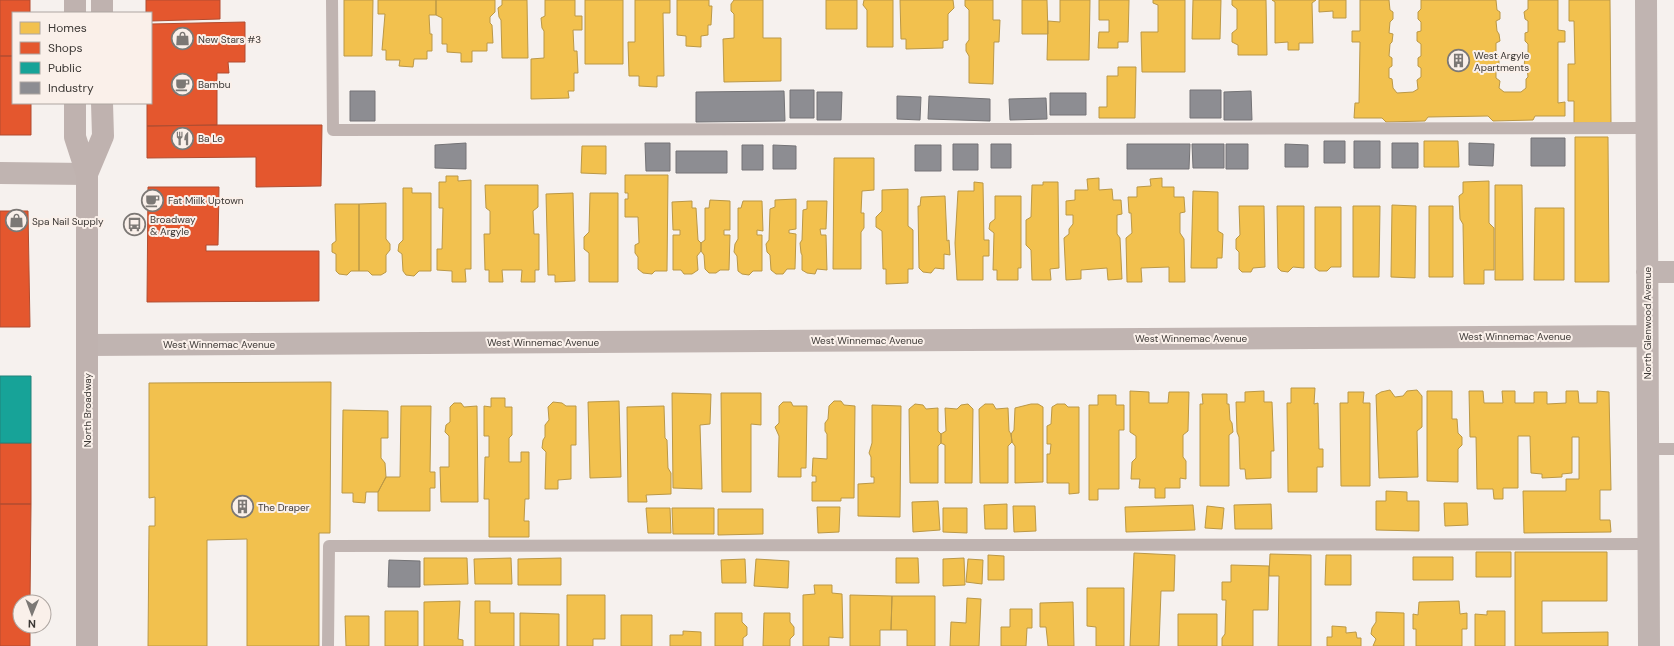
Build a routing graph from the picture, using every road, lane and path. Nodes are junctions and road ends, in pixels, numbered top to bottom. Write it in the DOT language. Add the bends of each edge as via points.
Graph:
graph roads {
  1 [pos="75,0"];
  2 [pos="102,0"];
  3 [pos="332,0"];
  4 [pos="1646,0"];
  5 [pos="75,12"];
  6 [pos="102,12"];
  7 [pos="75,104"];
  8 [pos="102,104"];
  9 [pos="1646,128"];
  10 [pos="0,173"];
  11 [pos="87,174"];
  12 [pos="1647,272"];
  13 [pos="1674,272"];
  14 [pos="1647,336"];
  15 [pos="87,345"];
  16 [pos="1648,449"];
  17 [pos="1674,450"];
  18 [pos="1648,544"];
  19 [pos="87,646"];
  20 [pos="328,646"];
  21 [pos="1648,646"];
  1 -- 5 [label="main road"];
  2 -- 6 [label="main road"];
  3 -- 9 [label="lane" via="333,130"];
  4 -- 9 [label="street, North Glenwood Avenue"];
  7 -- 11 [label="main road, North Broadway" via="75,137"];
  8 -- 11 [label="main road, North Broadway" via="103,136"];
  9 -- 12 [label="street, North Glenwood Avenue"];
  10 -- 11 [label="street"];
  11 -- 15 [label="main road, North Broadway"];
  12 -- 13 [label="street"];
  12 -- 14 [label="street, North Glenwood Avenue"];
  14 -- 15 [label="street, West Winnemac Avenue"];
  14 -- 16 [label="street, North Glenwood Avenue"];
  15 -- 19 [label="main road, North Broadway"];
  16 -- 17 [label="lane"];
  16 -- 18 [label="street, North Glenwood Avenue"];
  18 -- 20 [label="lane" via="329,546"];
  18 -- 21 [label="street, North Glenwood Avenue"];
}
